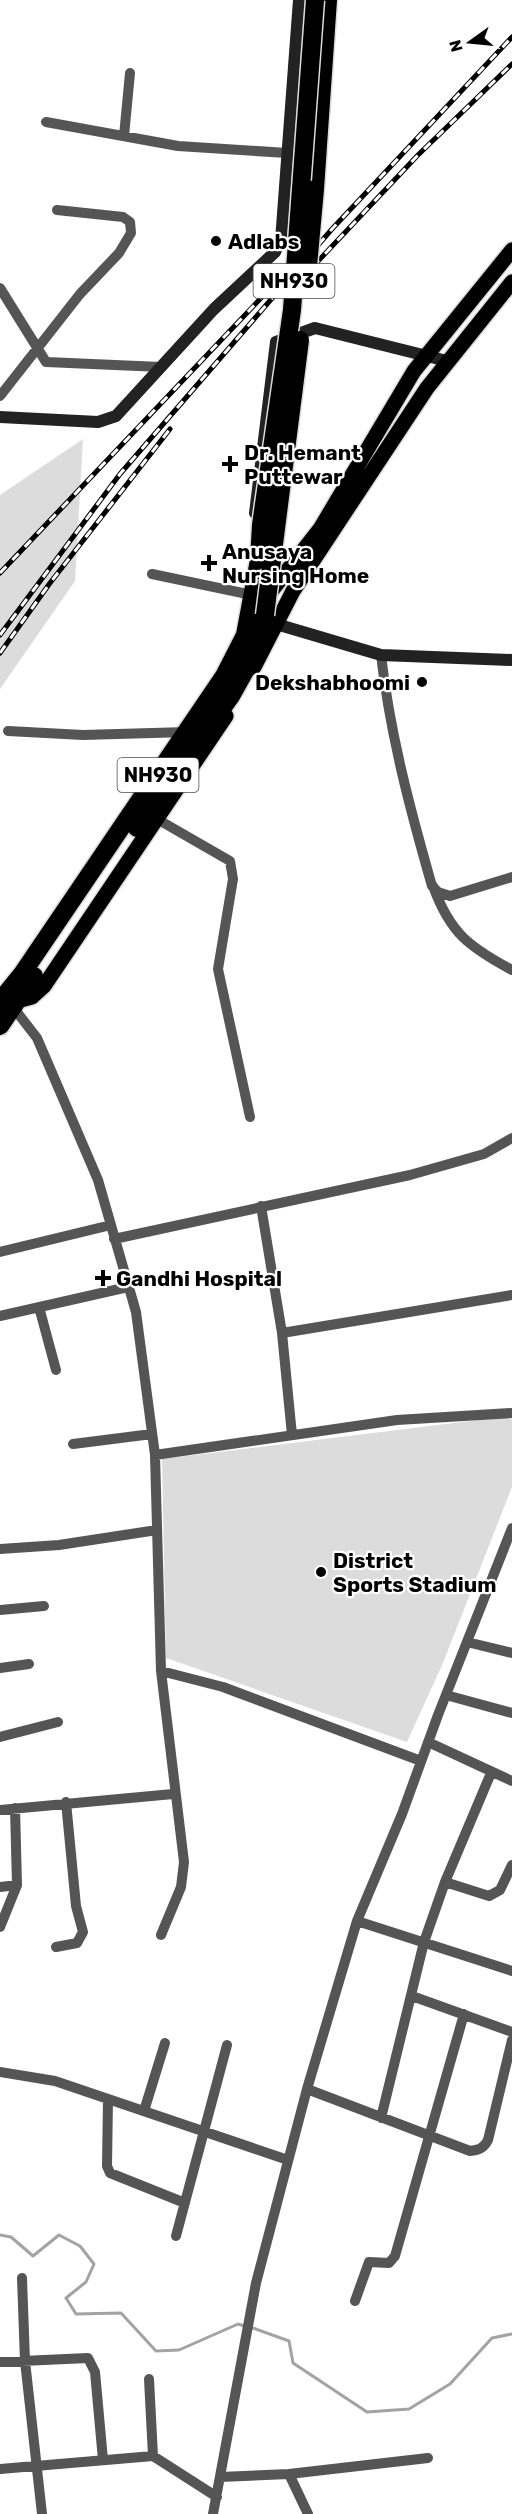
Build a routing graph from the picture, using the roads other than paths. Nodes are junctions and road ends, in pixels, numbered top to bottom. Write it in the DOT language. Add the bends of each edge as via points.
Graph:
graph roads {
  1 [pos="299,0"];
  2 [pos="315,0"];
  3 [pos="328,0"];
  4 [pos="130,73"];
  5 [pos="46,122"];
  6 [pos="124,136"];
  7 [pos="287,153"];
  8 [pos="57,210"];
  9 [pos="512,250"];
  10 [pos="512,282"];
  11 [pos="0,288"];
  12 [pos="465,307"];
  13 [pos="480,321"];
  14 [pos="38,350"];
  15 [pos="426,355"];
  16 [pos="447,361"];
  17 [pos="161,367"];
  18 [pos="0,396"];
  19 [pos="0,417"];
  20 [pos="152,574"];
  21 [pos="254,588"];
  22 [pos="248,619"];
  23 [pos="276,624"];
  24 [pos="381,655"];
  25 [pos="512,660"];
  26 [pos="8,731"];
  27 [pos="188,732"];
  28 [pos="157,819"];
  29 [pos="512,878"];
  30 [pos="432,886"];
  31 [pos="512,970"];
  32 [pos="14,999"];
  33 [pos="0,1026"];
  34 [pos="250,1117"];
  35 [pos="512,1138"];
  36 [pos="261,1206"];
  37 [pos="111,1226"];
  38 [pos="114,1239"];
  39 [pos="0,1252"];
  40 [pos="128,1287"];
  41 [pos="512,1295"];
  42 [pos="39,1307"];
  43 [pos="0,1316"];
  44 [pos="282,1333"];
  45 [pos="56,1370"];
  46 [pos="512,1413"];
  47 [pos="152,1434"];
  48 [pos="292,1435"];
  49 [pos="73,1444"];
  50 [pos="155,1455"];
  51 [pos="512,1528"];
  52 [pos="157,1530"];
  53 [pos="508,1547"];
  54 [pos="0,1550"];
  55 [pos="44,1606"];
  56 [pos="0,1611"];
  57 [pos="466,1642"];
  58 [pos="512,1653"];
  59 [pos="29,1664"];
  60 [pos="0,1668"];
  61 [pos="161,1671"];
  62 [pos="446,1695"];
  63 [pos="512,1713"];
  64 [pos="58,1722"];
  65 [pos="0,1737"];
  66 [pos="428,1742"];
  67 [pos="422,1761"];
  68 [pos="491,1773"];
  69 [pos="512,1781"];
  70 [pos="174,1794"];
  71 [pos="66,1802"];
  72 [pos="15,1808"];
  73 [pos="0,1810"];
  74 [pos="512,1865"];
  75 [pos="445,1882"];
  76 [pos="17,1885"];
  77 [pos="0,1887"];
  78 [pos="357,1920"];
  79 [pos="0,1927"];
  80 [pos="161,1935"];
  81 [pos="424,1942"];
  82 [pos="56,1947"];
  83 [pos="512,1971"];
  84 [pos="412,1996"];
  85 [pos="464,2014"];
  86 [pos="512,2032"];
  87 [pos="512,2040"];
  88 [pos="165,2043"];
  89 [pos="227,2044"];
  90 [pos="0,2072"];
  91 [pos="307,2090"];
  92 [pos="108,2099"];
  93 [pos="144,2111"];
  94 [pos="381,2118"];
  95 [pos="203,2132"];
  96 [pos="430,2137"];
  97 [pos="288,2160"];
  98 [pos="185,2203"];
  99 [pos="176,2236"];
  100 [pos="21,2278"];
  101 [pos="355,2301"];
  102 [pos="25,2361"];
  103 [pos="0,2362"];
  104 [pos="149,2379"];
  105 [pos="153,2456"];
  106 [pos="428,2458"];
  107 [pos="103,2460"];
  108 [pos="37,2466"];
  109 [pos="0,2469"];
  110 [pos="289,2474"];
  111 [pos="220,2477"];
  112 [pos="217,2497"];
  113 [pos="214,2513"];
  114 [pos="42,2514"];
  115 [pos="308,2514"];
  1 -- 7 [label="street"];
  2 -- 21 [label="highway, NH930, bridge" via="292,310"];
  3 -- 32 [label="highway, NH930, bridge" via="303,318 262,624 250,662 231,696"];
  4 -- 6 [label="street"];
  5 -- 6 [label="street"];
  6 -- 7 [label="street" via="178,146"];
  7 -- 17 [label="street" via="278,246"];
  8 -- 14 [label="street" via="123,217 130,222 131,233 119,253 80,294"];
  9 -- 12 [label="main road"];
  10 -- 13 [label="main road"];
  11 -- 14 [label="street"];
  12 -- 13 [label="main road"];
  12 -- 15 [label="main road"];
  13 -- 16 [label="main road"];
  14 -- 17 [label="street" via="46,362"];
  14 -- 18 [label="street"];
  15 -- 16 [label="street"];
  15 -- 21 [label="street" via="315,328 276,342 256,500"];
  15 -- 22 [label="main road" via="320,530"];
  16 -- 23 [label="main road" via="292,591"];
  17 -- 19 [label="street" via="108,421"];
  20 -- 21 [label="street"];
  21 -- 22 [label="highway, NH930"];
  22 -- 27 [label="highway, NH930" via="245,635 224,676"];
  23 -- 24 [label="street"];
  23 -- 28 [label="main road" via="220,726"];
  24 -- 25 [label="street"];
  24 -- 30 [label="street" via="403,785"];
  26 -- 27 [label="street" via="83,735"];
  27 -- 32 [label="highway, NH930" via="22,974"];
  28 -- 32 [label="main road" via="44,986 32,997"];
  28 -- 34 [label="street" via="230,861 232,866 218,969"];
  29 -- 30 [label="street" via="450,896"];
  30 -- 31 [label="street" via="443,915 463,939"];
  32 -- 33 [label="highway, NH930"];
  32 -- 37 [label="street" via="37,1038 98,1180"];
  35 -- 36 [label="street" via="484,1154 410,1175"];
  36 -- 38 [label="street"];
  36 -- 44 [label="street"];
  37 -- 38 [label="street"];
  37 -- 39 [label="street"];
  38 -- 40 [label="street"];
  40 -- 42 [label="street"];
  40 -- 47 [label="street" via="136,1312"];
  41 -- 44 [label="street"];
  42 -- 43 [label="street"];
  42 -- 45 [label="street"];
  44 -- 48 [label="street"];
  46 -- 48 [label="street" via="397,1420"];
  47 -- 49 [label="street"];
  47 -- 50 [label="street"];
  48 -- 50 [label="street"];
  50 -- 52 [label="street"];
  51 -- 53 [label="street"];
  52 -- 54 [label="street"];
  52 -- 61 [label="street"];
  53 -- 57 [label="street"];
  55 -- 56 [label="street"];
  57 -- 58 [label="street"];
  57 -- 62 [label="street"];
  59 -- 60 [label="street"];
  61 -- 67 [label="street" via="223,1687"];
  61 -- 70 [label="street"];
  62 -- 63 [label="street"];
  62 -- 66 [label="street"];
  64 -- 65 [label="street"];
  66 -- 67 [label="street"];
  66 -- 68 [label="street"];
  67 -- 78 [label="street"];
  68 -- 69 [label="street"];
  68 -- 75 [label="street"];
  70 -- 71 [label="street"];
  70 -- 80 [label="street" via="183,1876"];
  71 -- 72 [label="street"];
  71 -- 82 [label="street" via="76,1906 83,1932 76,1943"];
  72 -- 73 [label="street"];
  72 -- 76 [label="street"];
  74 -- 75 [label="street" via="500,1890 489,1896"];
  75 -- 81 [label="street"];
  76 -- 77 [label="street"];
  76 -- 79 [label="street"];
  78 -- 81 [label="street"];
  78 -- 91 [label="street"];
  81 -- 83 [label="street"];
  81 -- 84 [label="street"];
  84 -- 85 [label="street"];
  84 -- 94 [label="street"];
  85 -- 86 [label="street"];
  85 -- 96 [label="street"];
  87 -- 96 [label="street" via="485,2146 470,2151"];
  88 -- 93 [label="street"];
  89 -- 95 [label="street"];
  90 -- 92 [label="street" via="55,2081"];
  91 -- 94 [label="street"];
  91 -- 97 [label="street"];
  92 -- 93 [label="street"];
  92 -- 98 [label="street" via="110,2173"];
  93 -- 95 [label="street"];
  94 -- 96 [label="street"];
  95 -- 97 [label="street"];
  95 -- 98 [label="street"];
  96 -- 101 [label="street" via="395,2256 392,2262 367,2264"];
  97 -- 111 [label="street" via="251,2308"];
  98 -- 99 [label="street"];
  100 -- 102 [label="street"];
  102 -- 103 [label="street"];
  102 -- 107 [label="street" via="88,2358 95,2372"];
  102 -- 108 [label="street"];
  104 -- 105 [label="street"];
  105 -- 107 [label="street"];
  105 -- 112 [label="street"];
  106 -- 110 [label="street"];
  107 -- 108 [label="street"];
  108 -- 109 [label="street"];
  108 -- 114 [label="street"];
  110 -- 111 [label="street"];
  110 -- 115 [label="street"];
  111 -- 112 [label="street"];
  112 -- 113 [label="street"];
}
